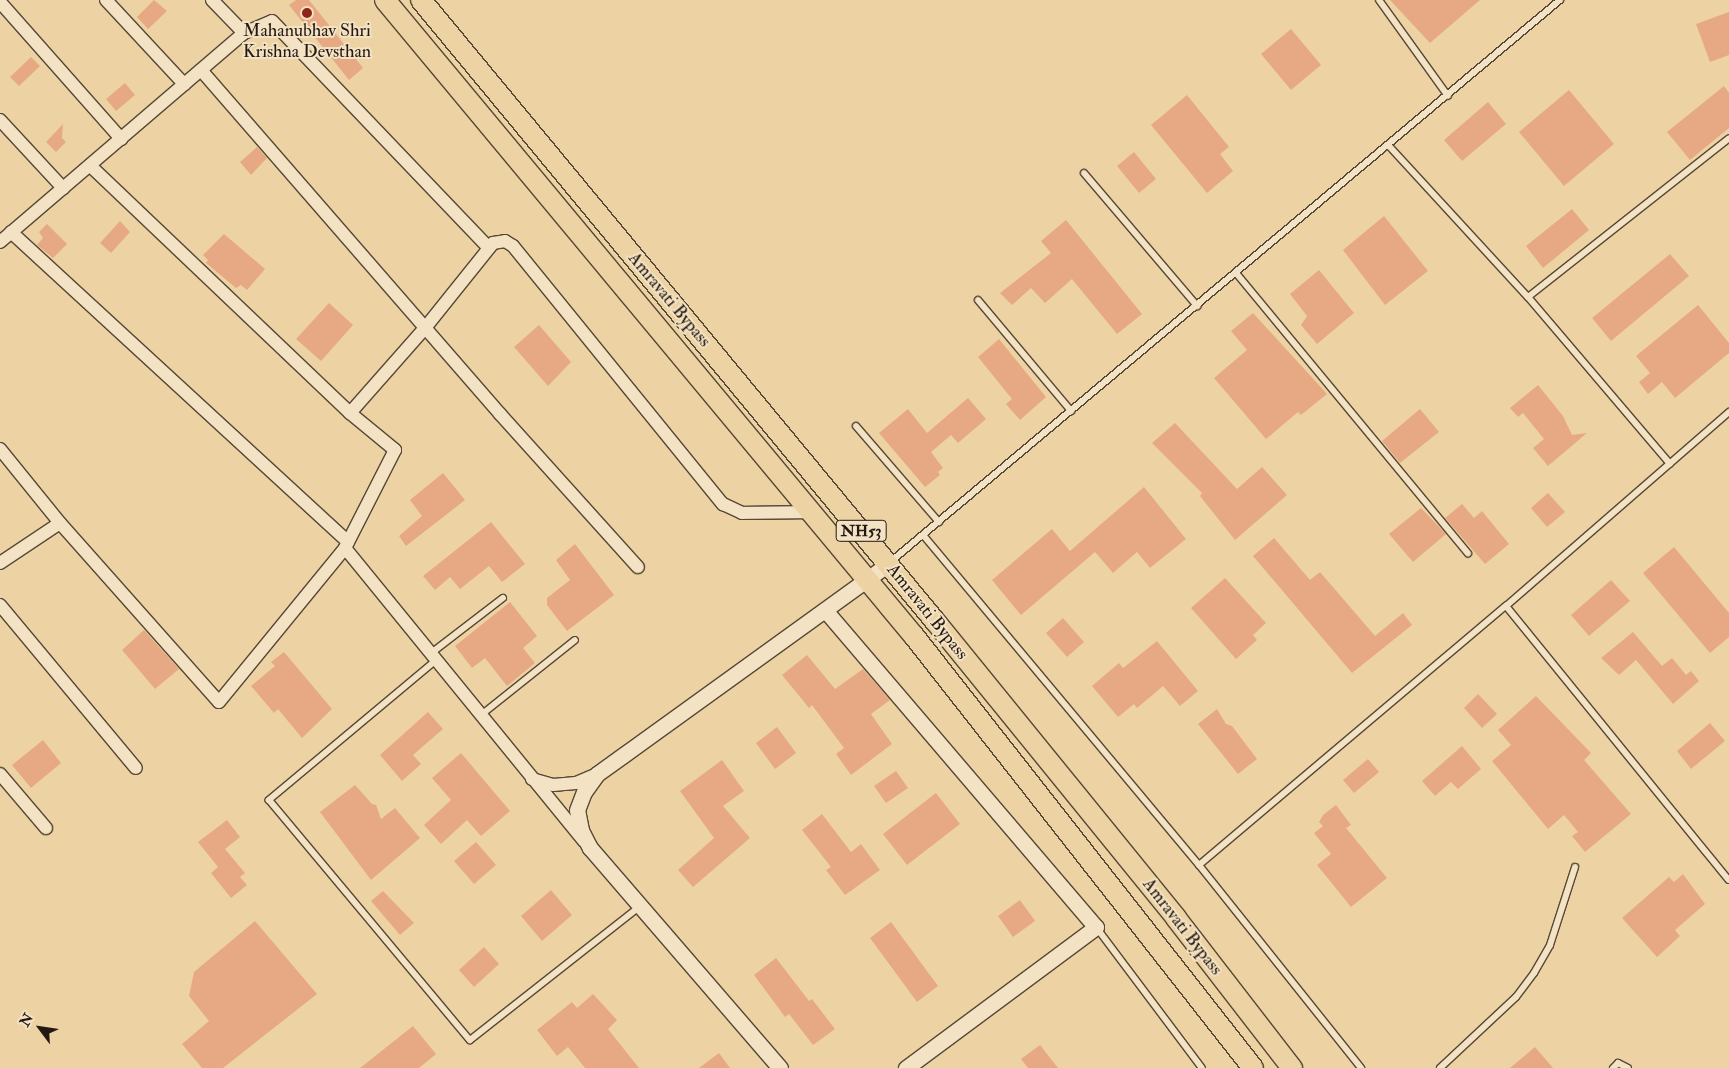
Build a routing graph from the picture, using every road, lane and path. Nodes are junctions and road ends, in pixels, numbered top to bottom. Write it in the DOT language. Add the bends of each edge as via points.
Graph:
graph roads {
  1 [pos="106,0"];
  2 [pos="212,0"];
  3 [pos="385,0"];
  4 [pos="421,0"];
  5 [pos="1379,0"];
  6 [pos="1560,0"];
  7 [pos="0,2"];
  8 [pos="244,33"];
  9 [pos="201,70"];
  10 [pos="184,84"];
  11 [pos="1448,96"];
  12 [pos="0,120"];
  13 [pos="1729,138"];
  14 [pos="121,139"];
  15 [pos="1389,146"];
  16 [pos="90,165"];
  17 [pos="1084,173"];
  18 [pos="63,188"];
  19 [pos="11,232"];
  20 [pos="0,242"];
  21 [pos="489,248"];
  22 [pos="1236,273"];
  23 [pos="1528,297"];
  24 [pos="978,300"];
  25 [pos="1197,306"];
  26 [pos="425,328"];
  27 [pos="1071,411"];
  28 [pos="1729,412"];
  29 [pos="350,413"];
  30 [pos="856,426"];
  31 [pos="0,448"];
  32 [pos="1670,464"];
  33 [pos="811,512"];
  34 [pos="939,522"];
  35 [pos="60,523"];
  36 [pos="923,535"];
  37 [pos="346,545"];
  38 [pos="1468,553"];
  39 [pos="0,563"];
  40 [pos="888,564"];
  41 [pos="638,567"];
  42 [pos="868,580"];
  43 [pos="503,598"];
  44 [pos="0,605"];
  45 [pos="1506,606"];
  46 [pos="826,610"];
  47 [pos="575,640"];
  48 [pos="433,658"];
  49 [pos="480,716"];
  50 [pos="136,768"];
  51 [pos="0,774"];
  52 [pos="597,774"];
  53 [pos="528,776"];
  54 [pos="46,828"];
  55 [pos="590,848"];
  56 [pos="1199,865"];
  57 [pos="1575,867"];
  58 [pos="1729,880"];
  59 [pos="640,906"];
  60 [pos="1096,927"];
  61 [pos="780,1068"];
  62 [pos="906,1068"];
  63 [pos="1202,1068"];
  64 [pos="1253,1068"];
  65 [pos="1292,1068"];
  66 [pos="1361,1068"];
  67 [pos="1440,1068"];
  68 [pos="1613,1068"];
  69 [pos="1628,1068"];
  1 -- 10 [label="street"];
  2 -- 8 [label="street"];
  3 -- 33 [label="highway, Amravati Bypass / NH53"];
  4 -- 40 [label="highway, Amravati Bypass / NH53"];
  5 -- 11 [label="lane"];
  6 -- 11 [label="lane"];
  7 -- 14 [label="street"];
  8 -- 9 [label="street"];
  8 -- 21 [label="street" via="266,22 279,25"];
  9 -- 10 [label="street"];
  9 -- 26 [label="street"];
  10 -- 14 [label="street"];
  11 -- 15 [label="lane"];
  12 -- 18 [label="street"];
  13 -- 23 [label="lane"];
  14 -- 16 [label="street"];
  15 -- 22 [label="lane"];
  15 -- 23 [label="lane"];
  16 -- 18 [label="street"];
  16 -- 29 [label="street"];
  17 -- 25 [label="lane"];
  18 -- 19 [label="street"];
  19 -- 20 [label="street"];
  19 -- 37 [label="street"];
  21 -- 26 [label="street"];
  21 -- 33 [label="street" via="498,240 512,246 724,504 742,513"];
  22 -- 25 [label="lane"];
  22 -- 38 [label="lane"];
  23 -- 32 [label="lane"];
  24 -- 27 [label="lane"];
  25 -- 27 [label="lane"];
  26 -- 29 [label="street"];
  26 -- 41 [label="street"];
  27 -- 34 [label="lane"];
  28 -- 32 [label="lane"];
  29 -- 37 [label="street" via="395,450"];
  30 -- 34 [label="lane"];
  31 -- 35 [label="street"];
  32 -- 45 [label="lane"];
  33 -- 42 [label="highway, Amravati Bypass / NH53"];
  34 -- 36 [label="lane"];
  35 -- 37 [label="street" via="219,702"];
  35 -- 39 [label="street"];
  36 -- 40 [label="lane"];
  36 -- 56 [label="lane"];
  37 -- 48 [label="street"];
  40 -- 42 [label="street"];
  40 -- 65 [label="highway, Amravati Bypass / NH53" via="1176,918"];
  42 -- 46 [label="street"];
  42 -- 64 [label="highway, Amravati Bypass / NH53"];
  43 -- 48 [label="lane"];
  44 -- 50 [label="street"];
  45 -- 56 [label="lane"];
  45 -- 58 [label="lane"];
  46 -- 52 [label="street"];
  46 -- 60 [label="street"];
  47 -- 49 [label="lane"];
  48 -- 49 [label="street"];
  48 -- 59 [label="lane" via="269,800 275,808 470,1040"];
  49 -- 53 [label="street"];
  51 -- 54 [label="street"];
  52 -- 53 [label="street" via="576,783 553,785"];
  52 -- 55 [label="street" via="584,792 577,810 581,830"];
  53 -- 55 [label="street"];
  55 -- 59 [label="street"];
  56 -- 66 [label="lane"];
  57 -- 67 [label="lane" via="1550,945 1534,974 1516,998"];
  59 -- 61 [label="street"];
  60 -- 62 [label="street"];
  60 -- 63 [label="lane"];
  68 -- 69 [label="lane" via="1618,1063"];
}
